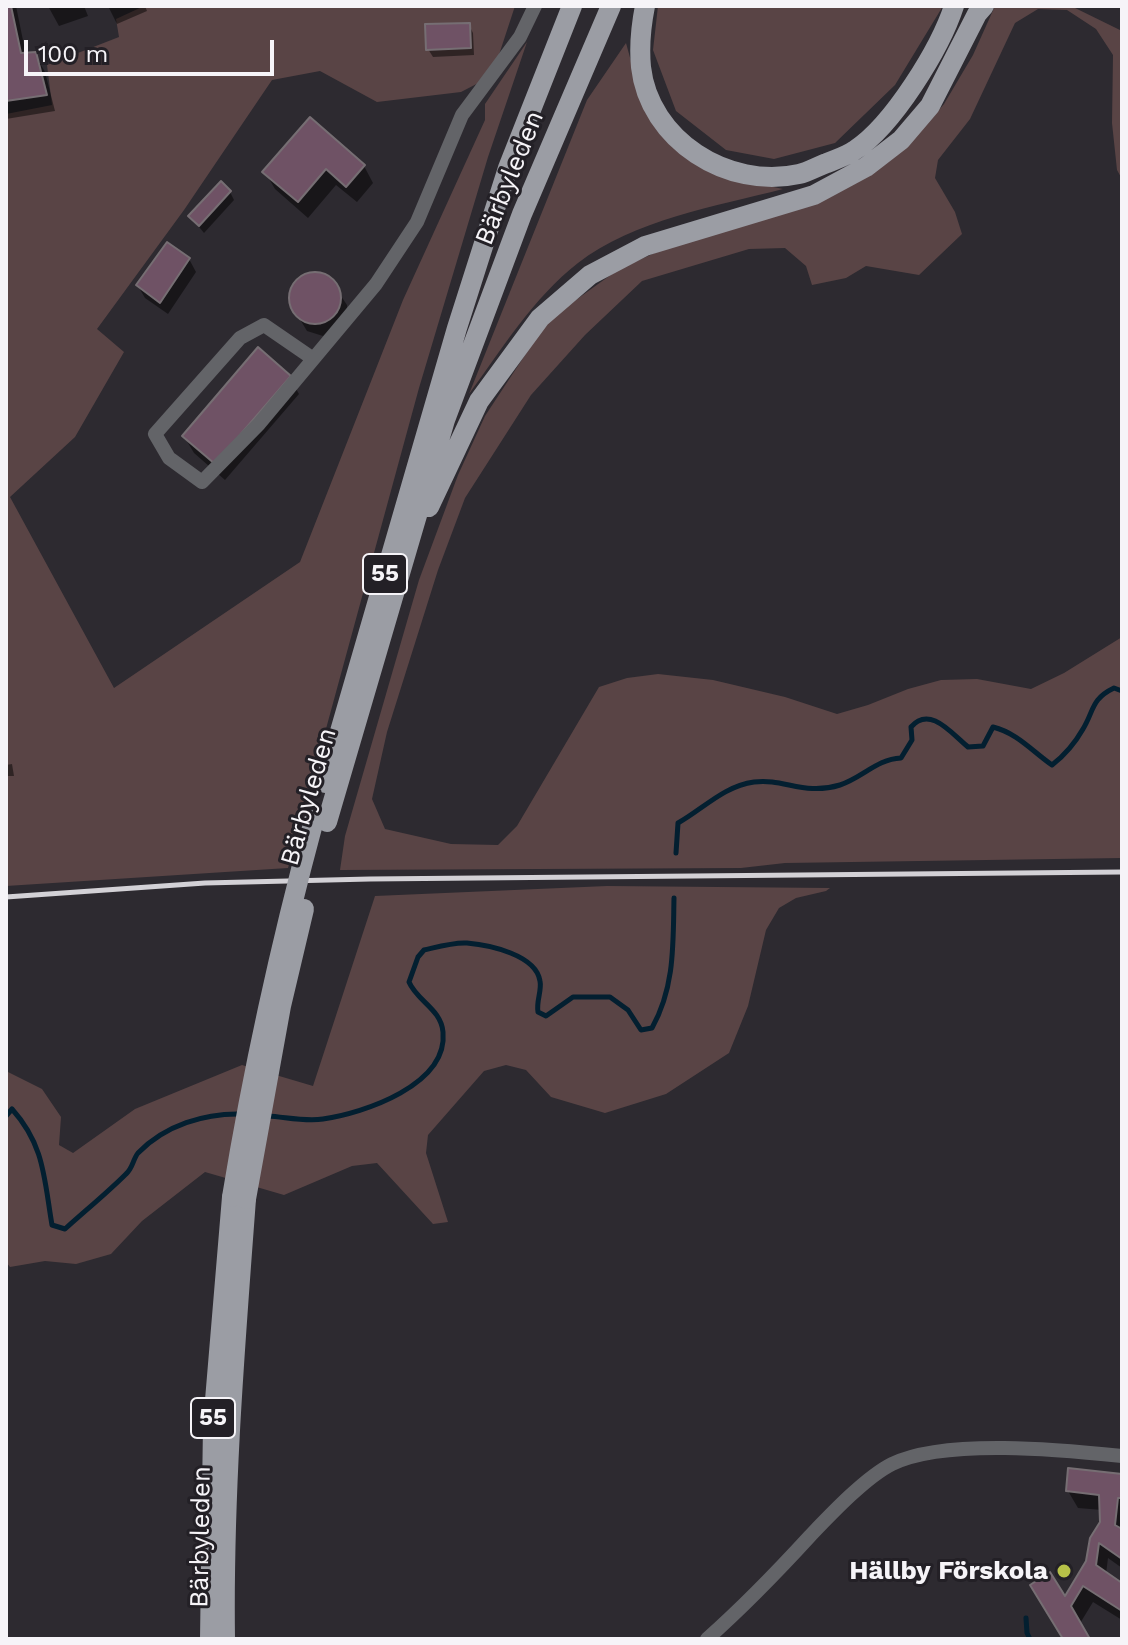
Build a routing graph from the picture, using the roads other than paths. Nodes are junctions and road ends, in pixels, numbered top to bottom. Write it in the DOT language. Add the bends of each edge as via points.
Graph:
graph roads {
  1 [pos="535,6"];
  2 [pos="572,6"];
  3 [pos="611,6"];
  4 [pos="645,6"];
  5 [pos="954,6"];
  6 [pos="984,6"];
  7 [pos="312,358"];
  8 [pos="410,542"];
  9 [pos="321,821"];
  10 [pos="239,1198"];
  11 [pos="1122,1456"];
  12 [pos="210,1639"];
  13 [pos="225,1639"];
  14 [pos="707,1639"];
  1 -- 7 [label="street" via="520,37 462,115 417,222 376,284"];
  2 -- 9 [label="main road, Bärbyleden / 55" via="508,168 462,314"];
  3 -- 8 [label="main road, Bärbyleden / 55" via="522,214 445,420"];
  4 -- 5 [label="main road" via="641,69 661,121 701,157 733,172 763,176 799,174 855,150 897,111"];
  6 -- 8 [label="main road" via="930,106 901,140 866,167 814,195 645,246 590,275 540,318 479,401"];
  7 -- 7 [label="street" via="259,424 202,482 169,458 155,434 240,338 264,325"];
  8 -- 9 [label="main road, Bärbyleden / 55"];
  9 -- 10 [label="main road, Bärbyleden / 55, bridge"];
  10 -- 12 [label="main road, Bärbyleden / 55" via="213,1424"];
  10 -- 13 [label="main road, Bärbyleden / 55"];
  11 -- 14 [label="street" via="1001,1448 932,1452 892,1464 843,1502"];
}
